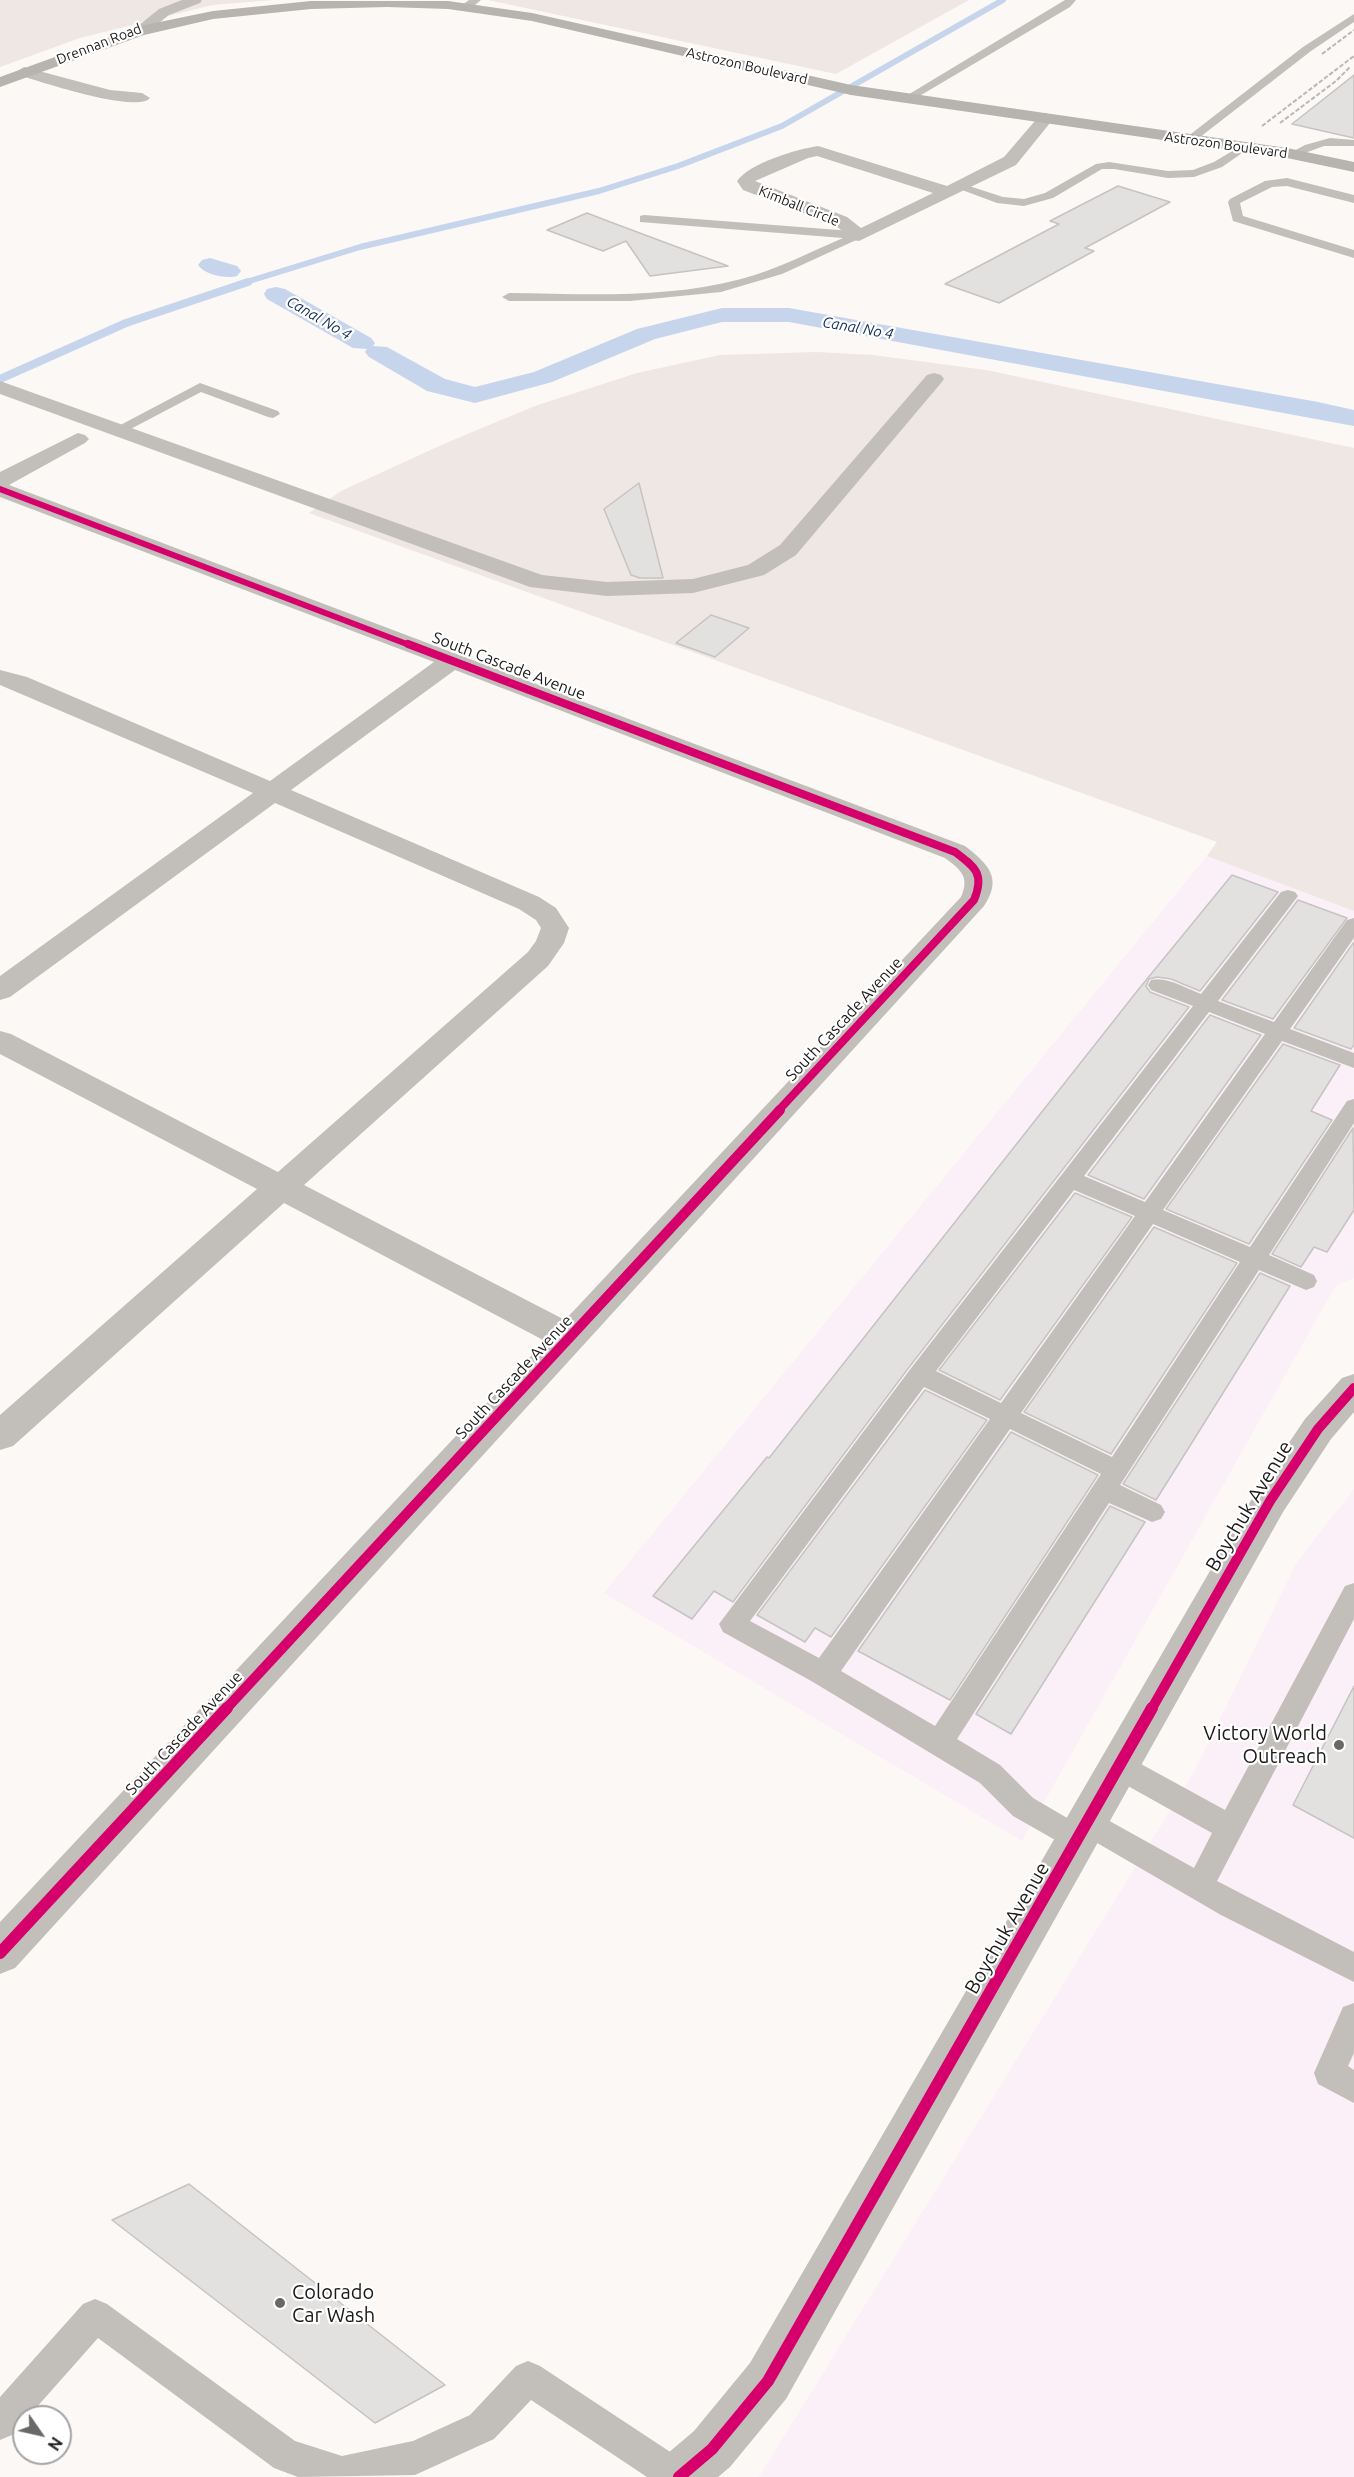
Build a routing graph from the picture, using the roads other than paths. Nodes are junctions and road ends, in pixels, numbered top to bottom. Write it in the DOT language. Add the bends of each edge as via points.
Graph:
graph roads {
  1 [pos="195,0"];
  2 [pos="1071,0"];
  3 [pos="285,3"];
  4 [pos="471,3"];
  5 [pos="1354,17"];
  6 [pos="140,31"];
  7 [pos="24,72"];
  8 [pos="0,82"];
  9 [pos="142,98"];
  10 [pos="899,98"];
  11 [pos="1047,118"];
  12 [pos="1191,139"];
  13 [pos="1354,143"];
  14 [pos="1244,147"];
  15 [pos="1299,167"];
  16 [pos="1354,167"];
  17 [pos="954,190"];
  18 [pos="1354,199"];
  19 [pos="644,219"];
  20 [pos="859,236"];
  21 [pos="1354,254"];
  22 [pos="509,297"];
  23 [pos="934,379"];
  24 [pos="10,391"];
  25 [pos="273,414"];
  26 [pos="118,430"];
  27 [pos="78,439"];
  28 [pos="0,481"];
  29 [pos="0,489"];
  30 [pos="452,661"];
  31 [pos="0,677"];
  32 [pos="271,792"];
  33 [pos="1288,896"];
  34 [pos="1354,924"];
  35 [pos="1158,985"];
  36 [pos="0,990"];
  37 [pos="1204,1003"];
  38 [pos="1277,1031"];
  39 [pos="0,1041"];
  40 [pos="1354,1061"];
  41 [pos="1354,1106"];
  42 [pos="1070,1179"];
  43 [pos="281,1187"];
  44 [pos="1149,1213"];
  45 [pos="1254,1258"];
  46 [pos="1306,1281"];
  47 [pos="570,1338"];
  48 [pos="920,1374"];
  49 [pos="1354,1388"];
  50 [pos="1006,1415"];
  51 [pos="0,1436"];
  52 [pos="1110,1479"];
  53 [pos="1152,1512"];
  54 [pos="1354,1594"];
  55 [pos="823,1674"];
  56 [pos="939,1743"];
  57 [pos="1120,1767"];
  58 [pos="1230,1828"];
  59 [pos="1083,1831"];
  60 [pos="1199,1887"];
  61 [pos="0,1953"];
  62 [pos="1354,1968"];
  63 [pos="1354,2018"];
  64 [pos="1354,2088"];
  65 [pos="0,2423"];
  66 [pos="679,2477"];
  1 -- 6 [label="street, Drennan Road" via="164,12"];
  2 -- 10 [label="lane"];
  3 -- 4 [label="main road, Astrozon Boulevard"];
  3 -- 6 [label="main road, Astrozon Boulevard"];
  4 -- 10 [label="main road, Astrozon Boulevard" via="816,83"];
  5 -- 12 [label="lane"];
  6 -- 7 [label="main road, Drennan Road"];
  7 -- 8 [label="main road, Drennan Road"];
  7 -- 9 [label="street" via="109,95"];
  10 -- 11 [label="main road, Astrozon Boulevard"];
  11 -- 12 [label="main road, Astrozon Boulevard"];
  11 -- 17 [label="street, Kimball Circle" via="1010,160"];
  12 -- 14 [label="main road, Astrozon Boulevard"];
  13 -- 15 [label="lane" via="1318,142"];
  14 -- 15 [label="main road, Astrozon Boulevard"];
  14 -- 17 [label="lane" via="1221,165 1190,175 1101,165 1035,202 1008,202"];
  15 -- 16 [label="main road, Astrozon Boulevard"];
  15 -- 18 [label="lane"];
  15 -- 21 [label="lane" via="1234,202 1237,218"];
  17 -- 20 [label="street, Kimball Circle"];
  17 -- 20 [label="street, Kimball Circle" via="818,151 804,153 746,181 749,186 841,221"];
  19 -- 20 [label="lane"];
  20 -- 22 [label="lane" via="773,272 710,290"];
  23 -- 26 [label="street" via="788,550 756,570 693,586 607,589 538,582"];
  24 -- 26 [label="street"];
  25 -- 26 [label="lane" via="200,387"];
  27 -- 28 [label="street"];
  29 -- 30 [label="street, South Cascade Avenue"];
  30 -- 32 [label="street, South Cascade Avenue"];
  30 -- 47 [label="street, South Cascade Avenue" via="955,852 979,873 981,885 974,900"];
  31 -- 32 [label="street"];
  32 -- 36 [label="street, South Cascade Avenue"];
  32 -- 43 [label="street" via="529,903 546,914 555,928 538,959"];
  33 -- 37 [label="lane"];
  34 -- 38 [label="lane"];
  35 -- 37 [label="lane"];
  37 -- 38 [label="lane"];
  37 -- 42 [label="lane"];
  38 -- 40 [label="lane"];
  38 -- 44 [label="lane"];
  39 -- 43 [label="street"];
  41 -- 45 [label="lane"];
  42 -- 44 [label="lane"];
  42 -- 48 [label="lane"];
  43 -- 47 [label="street"];
  43 -- 51 [label="street"];
  44 -- 45 [label="lane"];
  44 -- 50 [label="lane"];
  45 -- 46 [label="lane"];
  45 -- 52 [label="lane"];
  47 -- 61 [label="street, South Cascade Avenue"];
  48 -- 50 [label="lane"];
  48 -- 55 [label="lane" via="732,1624"];
  49 -- 57 [label="street, Boychuk Avenue" via="1318,1430 1270,1501"];
  50 -- 52 [label="lane"];
  50 -- 55 [label="lane"];
  52 -- 53 [label="lane"];
  52 -- 56 [label="lane"];
  54 -- 58 [label="lane"];
  55 -- 56 [label="lane"];
  56 -- 59 [label="lane" via="990,1774 1023,1806"];
  57 -- 58 [label="lane"];
  57 -- 59 [label="street, Boychuk Avenue"];
  58 -- 60 [label="lane"];
  59 -- 60 [label="lane"];
  59 -- 66 [label="street, Boychuk Avenue" via="768,2381 712,2449"];
  60 -- 62 [label="lane"];
  63 -- 64 [label="lane" via="1329,2073"];
  65 -- 66 [label="lane" via="94,2316 286,2456 342,2474 415,2458 482,2427 528,2378"];
}
